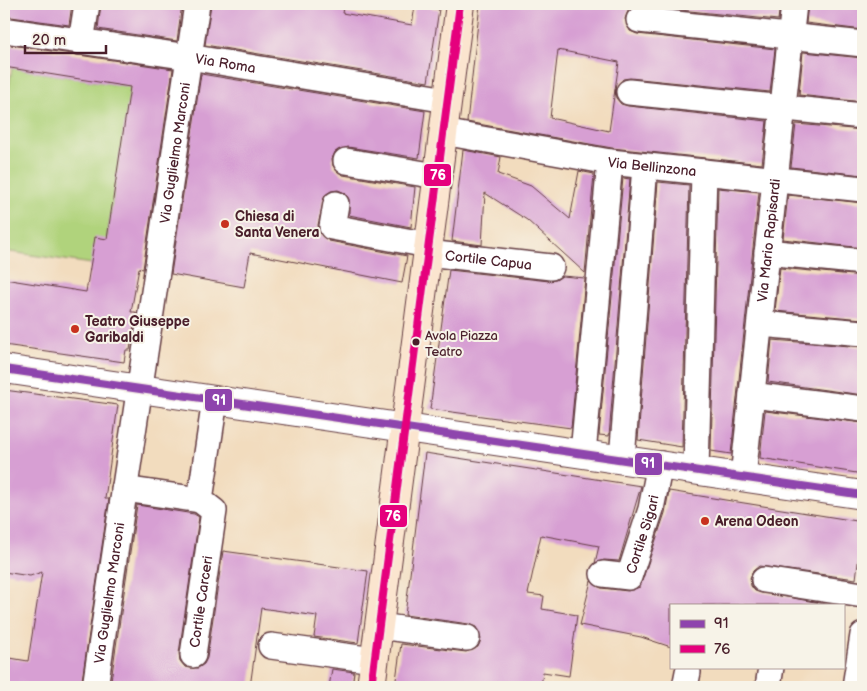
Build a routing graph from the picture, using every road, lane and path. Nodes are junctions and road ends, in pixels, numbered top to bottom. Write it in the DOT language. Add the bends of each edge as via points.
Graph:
graph roads {
  1 [pos="87,4"];
  2 [pos="197,4"];
  3 [pos="457,4"];
  4 [pos="794,4"];
  5 [pos="640,20"];
  6 [pos="4,30"];
  7 [pos="790,36"];
  8 [pos="82,42"];
  9 [pos="863,44"];
  10 [pos="189,57"];
  11 [pos="629,92"];
  12 [pos="447,100"];
  13 [pos="783,108"];
  14 [pos="863,116"];
  15 [pos="443,132"];
  16 [pos="346,162"];
  17 [pos="610,162"];
  18 [pos="646,166"];
  19 [pos="704,172"];
  20 [pos="437,176"];
  21 [pos="775,180"];
  22 [pos="863,189"];
  23 [pos="336,204"];
  24 [pos="428,249"];
  25 [pos="767,252"];
  26 [pos="863,262"];
  27 [pos="551,267"];
  28 [pos="760,324"];
  29 [pos="863,333"];
  30 [pos="4,369"];
  31 [pos="130,387"];
  32 [pos="752,395"];
  33 [pos="215,400"];
  34 [pos="863,409"];
  35 [pos="416,429"];
  36 [pos="582,453"];
  37 [pos="622,459"];
  38 [pos="660,464"];
  39 [pos="696,470"];
  40 [pos="744,477"];
  41 [pos="123,494"];
  42 [pos="863,495"];
  43 [pos="200,500"];
  44 [pos="603,574"];
  45 [pos="777,589"];
  46 [pos="863,595"];
  47 [pos="379,626"];
  48 [pos="863,635"];
  49 [pos="467,638"];
  50 [pos="271,646"];
  51 [pos="193,655"];
  52 [pos="374,660"];
  53 [pos="771,668"];
  54 [pos="95,687"];
  55 [pos="371,687"];
  56 [pos="768,687"];
  57 [pos="855,687"];
  1 -- 8 [label="street"];
  2 -- 10 [label="street, Via Guglielmo Marconi"];
  3 -- 12 [label="main road"];
  4 -- 7 [label="street, Via Mario Rapisardi"];
  5 -- 7 [label="street"];
  6 -- 8 [label="street, Via Roma"];
  7 -- 9 [label="street"];
  7 -- 13 [label="street, Via Mario Rapisardi"];
  8 -- 10 [label="street, Via Roma"];
  10 -- 12 [label="street, Via Roma"];
  10 -- 31 [label="street, Via Guglielmo Marconi" via="156,271"];
  11 -- 13 [label="street"];
  12 -- 15 [label="main road"];
  13 -- 14 [label="street"];
  13 -- 21 [label="street, Via Mario Rapisardi"];
  15 -- 17 [label="street, Via Bellinzona"];
  15 -- 20 [label="main road"];
  16 -- 20 [label="street"];
  17 -- 18 [label="street, Via Bellinzona"];
  17 -- 36 [label="street"];
  18 -- 19 [label="street, Via Bellinzona"];
  18 -- 37 [label="street"];
  19 -- 21 [label="street, Via Bellinzona"];
  19 -- 39 [label="street"];
  20 -- 24 [label="main road"];
  21 -- 22 [label="street, Via Bellinzona"];
  21 -- 25 [label="street, Via Mario Rapisardi"];
  23 -- 24 [label="street, Cortile Capua" via="332,227"];
  24 -- 27 [label="street, Cortile Capua"];
  24 -- 35 [label="main road"];
  25 -- 26 [label="street"];
  25 -- 28 [label="street, Via Mario Rapisardi"];
  28 -- 29 [label="street"];
  28 -- 32 [label="street, Via Mario Rapisardi"];
  30 -- 31 [label="street"];
  31 -- 33 [label="street"];
  31 -- 41 [label="street, Via Guglielmo Marconi"];
  32 -- 34 [label="street"];
  32 -- 40 [label="street, Via Mario Rapisardi"];
  33 -- 35 [label="street"];
  33 -- 43 [label="street"];
  35 -- 36 [label="street"];
  35 -- 47 [label="main road" via="386,573"];
  36 -- 37 [label="street"];
  37 -- 38 [label="street"];
  38 -- 39 [label="street"];
  38 -- 44 [label="street, Cortile Sigari" via="652,509 629,577"];
  39 -- 40 [label="street"];
  40 -- 42 [label="street"];
  41 -- 43 [label="street"];
  41 -- 54 [label="street, Via Guglielmo Marconi"];
  43 -- 51 [label="street, Cortile Carceri" via="214,511"];
  45 -- 46 [label="street"];
  47 -- 49 [label="street"];
  47 -- 52 [label="main road"];
  48 -- 57 [label="street"];
  50 -- 52 [label="street"];
  52 -- 55 [label="main road"];
  53 -- 56 [label="street"];
}
